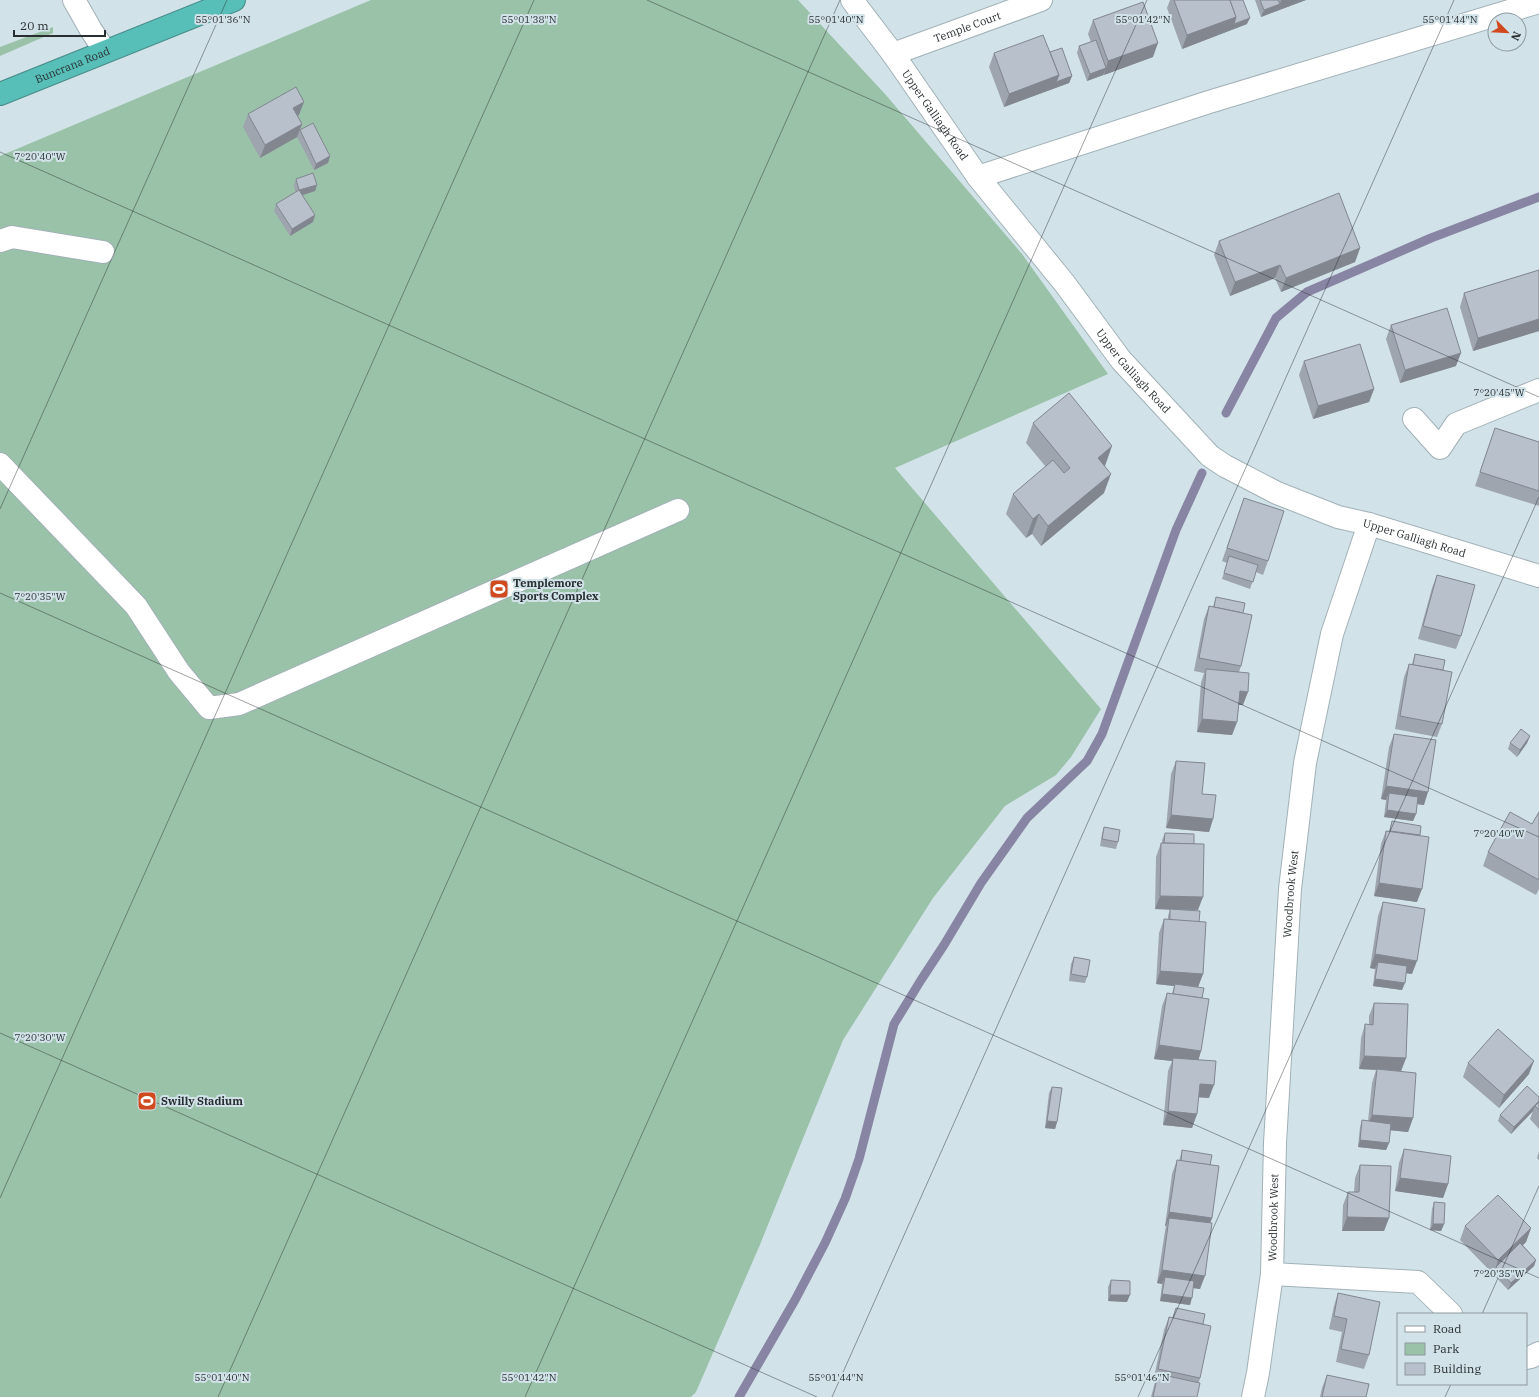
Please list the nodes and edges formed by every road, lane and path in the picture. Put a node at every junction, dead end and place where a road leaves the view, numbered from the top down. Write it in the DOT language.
graph roads {
  1 [pos="74,0"];
  2 [pos="234,0"];
  3 [pos="852,0"];
  4 [pos="1041,0"];
  5 [pos="1539,2"];
  6 [pos="105,51"];
  7 [pos="893,54"];
  8 [pos="0,94"];
  9 [pos="978,177"];
  10 [pos="0,241"];
  11 [pos="103,252"];
  12 [pos="1539,390"];
  13 [pos="1414,419"];
  14 [pos="0,464"];
  15 [pos="678,510"];
  16 [pos="1369,524"];
  17 [pos="1539,576"];
  18 [pos="1272,1274"];
  19 [pos="1450,1313"];
  20 [pos="1539,1353"];
  21 [pos="1527,1358"];
  22 [pos="1252,1397"];
  1 -- 6 [label="street"];
  2 -- 6 [label="highway, Buncrana Road"];
  3 -- 7 [label="street, Upper Galliagh Road"];
  4 -- 7 [label="street, Temple Court"];
  5 -- 9 [label="street"];
  6 -- 8 [label="highway, Buncrana Road"];
  7 -- 9 [label="street, Upper Galliagh Road"];
  9 -- 16 [label="street, Upper Galliagh Road"];
  10 -- 11 [label="street"];
  12 -- 13 [label="street"];
  14 -- 15 [label="street"];
  16 -- 17 [label="street, Upper Galliagh Road"];
  16 -- 18 [label="street, Woodbrook West"];
  18 -- 19 [label="street, Woodbrook West"];
  18 -- 22 [label="street, Woodbrook West"];
  20 -- 21 [label="street"];
}
